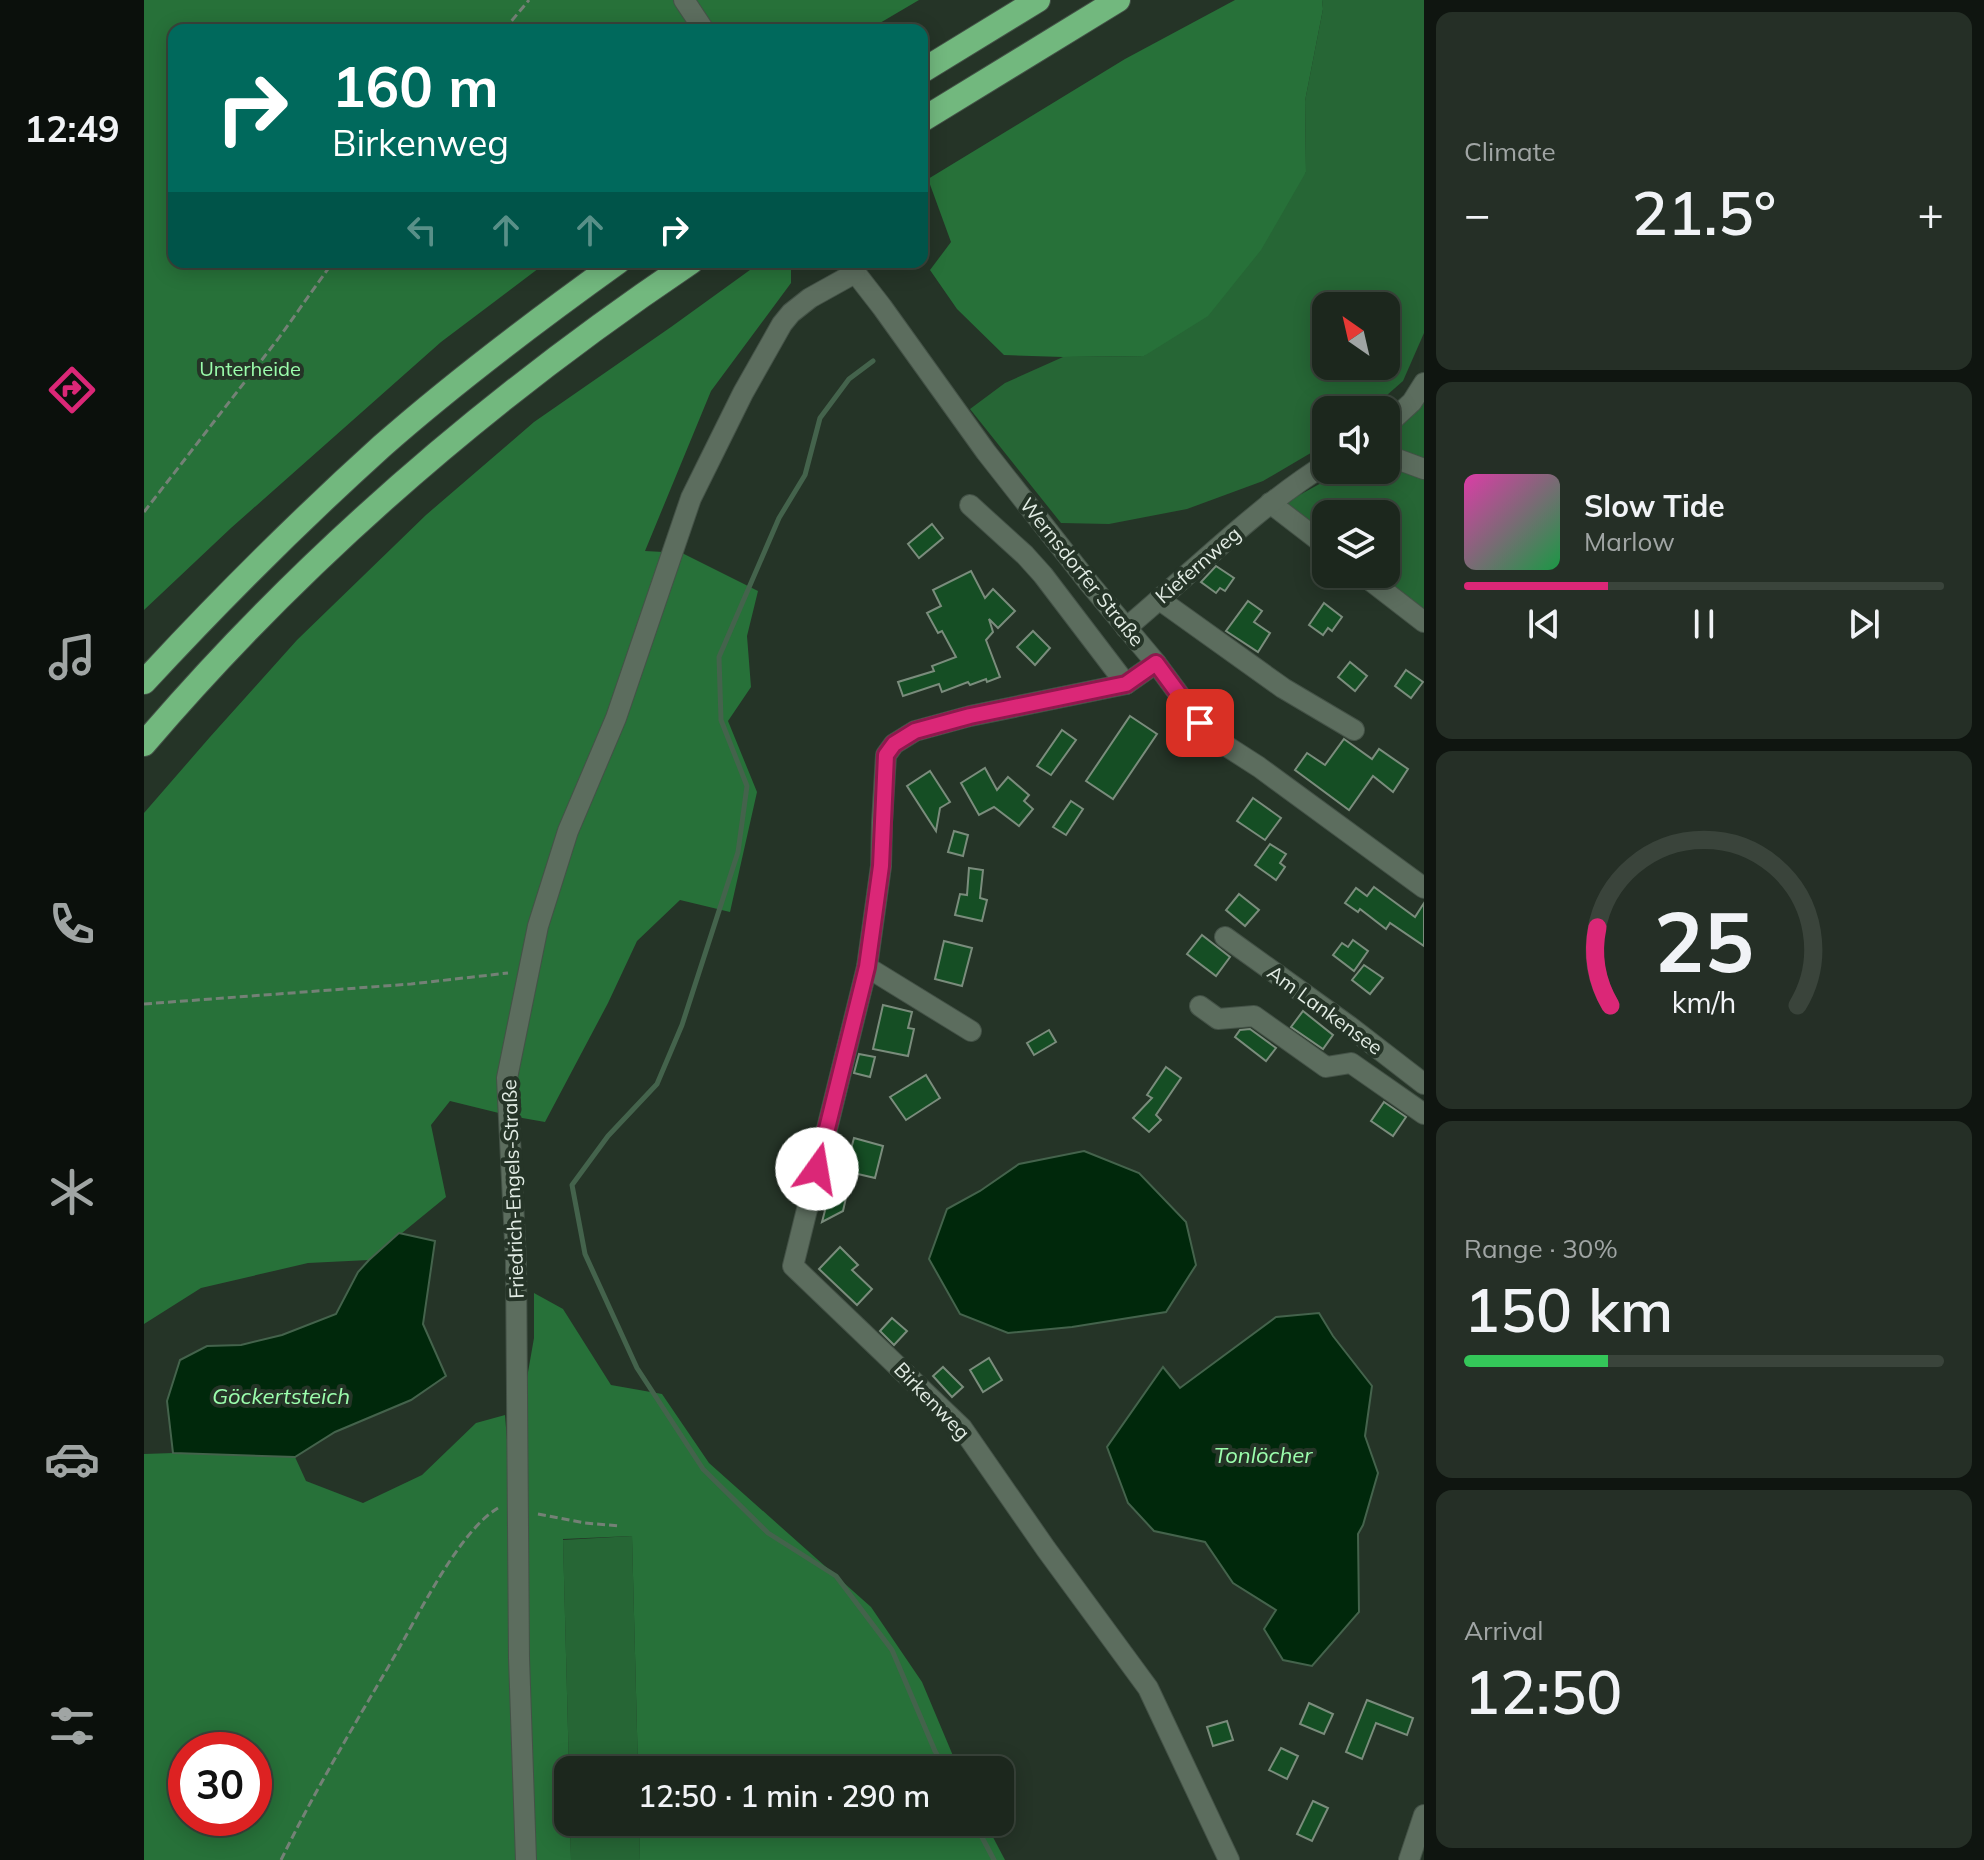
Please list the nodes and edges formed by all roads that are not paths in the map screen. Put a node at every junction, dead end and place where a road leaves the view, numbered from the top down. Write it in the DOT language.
graph roads {
  1 [pos="684,0"];
  2 [pos="1038,0"];
  3 [pos="1118,0"];
  4 [pos="700,24"];
  5 [pos="928,67"];
  6 [pos="928,116"];
  7 [pos="610,268"];
  8 [pos="682,268"];
  9 [pos="851,268"];
  10 [pos="1424,383"];
  11 [pos="1400,413"];
  12 [pos="1400,460"];
  13 [pos="1424,469"];
  14 [pos="1312,473"];
  15 [pos="1270,503"];
  16 [pos="970,505"];
  17 [pos="1312,535"];
  18 [pos="1380,588"];
  19 [pos="1160,600"];
  20 [pos="1424,622"];
  21 [pos="1126,628"];
  22 [pos="1156,663"];
  23 [pos="144,682"];
  24 [pos="1126,684"];
  25 [pos="1354,730"];
  26 [pos="144,744"];
  27 [pos="1424,888"];
  28 [pos="1225,937"];
  29 [pos="867,967"];
  30 [pos="1200,1006"];
  31 [pos="971,1031"];
  32 [pos="1424,1084"];
  33 [pos="1424,1114"];
  34 [pos="1424,1815"];
  35 [pos="526,1860"];
  36 [pos="1229,1860"];
  37 [pos="1409,1860"];
  1 -- 4 [label="street"];
  2 -- 5 [label="highway"];
  3 -- 6 [label="highway"];
  7 -- 23 [label="highway"];
  8 -- 26 [label="highway"];
  9 -- 21 [label="street, Wernsdorfer Straße"];
  9 -- 35 [label="street, Friedrich-Engels-Straße"];
  10 -- 11 [label="street"];
  12 -- 13 [label="street"];
  14 -- 15 [label="street, Kiefernweg"];
  15 -- 17 [label="street"];
  15 -- 19 [label="street, Kiefernweg"];
  16 -- 24 [label="street"];
  18 -- 20 [label="street"];
  19 -- 21 [label="street, Kiefernweg"];
  19 -- 25 [label="street"];
  21 -- 22 [label="street, Wernsdorfer Straße"];
  22 -- 24 [label="street, Birkenweg"];
  22 -- 27 [label="street, Wernsdorfer Straße"];
  24 -- 29 [label="street, Birkenweg"];
  28 -- 32 [label="street, Am Lankensee"];
  29 -- 31 [label="street"];
  29 -- 36 [label="street, Birkenweg"];
  30 -- 33 [label="street, Am Lankensee"];
  34 -- 37 [label="street"];
}
